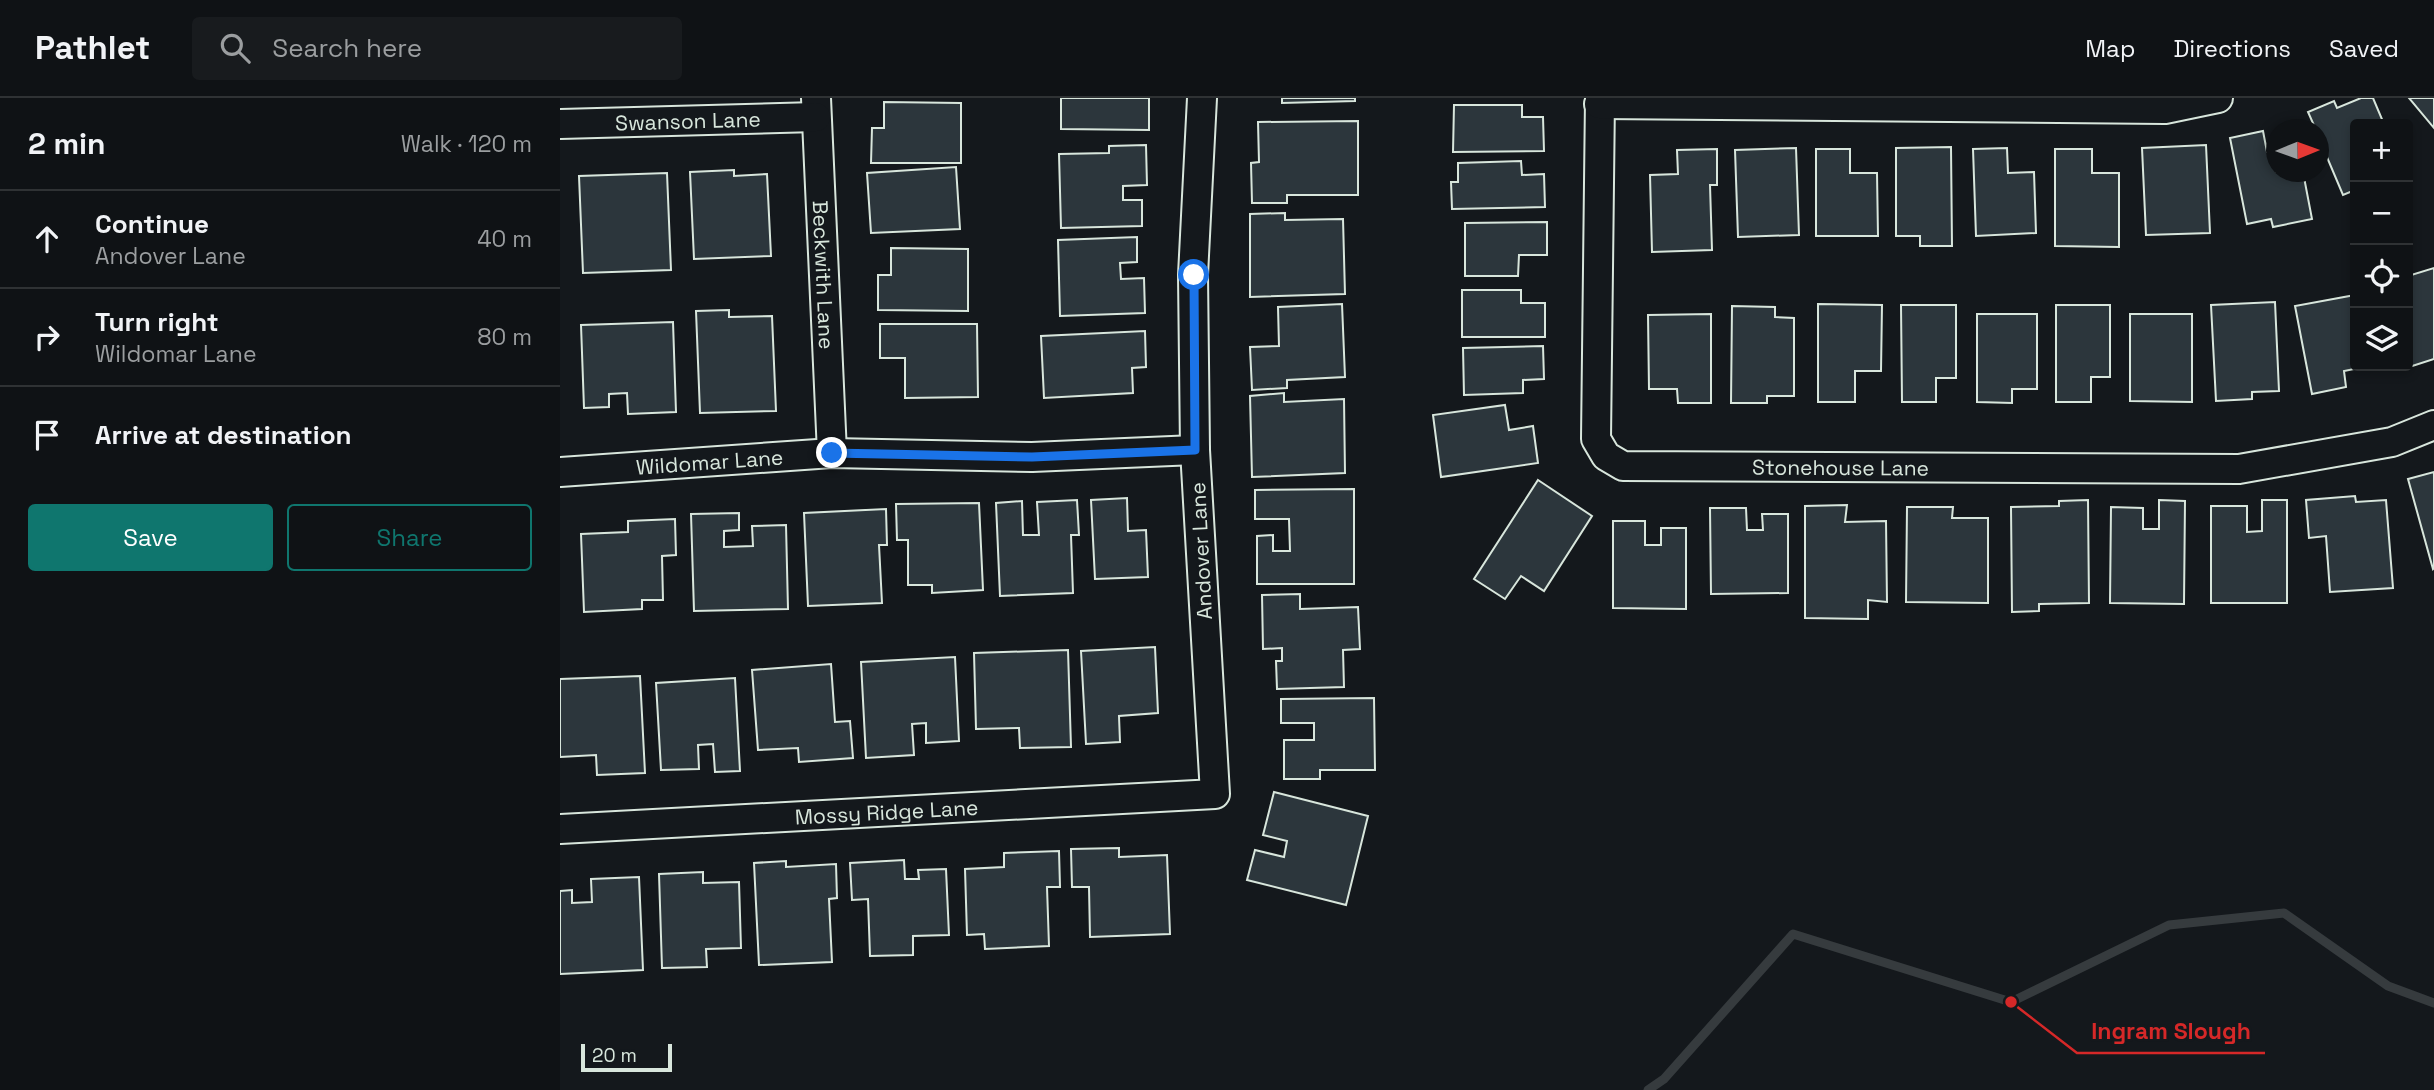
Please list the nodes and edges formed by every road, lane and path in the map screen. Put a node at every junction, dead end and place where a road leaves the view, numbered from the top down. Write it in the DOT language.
graph roads {
  1 [pos="1202,98"];
  2 [pos="2218,98"];
  3 [pos="1600,101"];
  4 [pos="816,107"];
  5 [pos="560,124"];
  6 [pos="2434,425"];
  7 [pos="1195,450"];
  8 [pos="832,453"];
  9 [pos="560,472"];
  10 [pos="1215,794"];
  11 [pos="560,829"];
  1 -- 7 [label="street, Andover Lane"];
  2 -- 3 [label="street"];
  3 -- 6 [label="street, Stonehouse Lane"];
  4 -- 5 [label="street, Swanson Lane"];
  4 -- 8 [label="street, Beckwith Lane"];
  7 -- 8 [label="street, Wildomar Lane"];
  7 -- 10 [label="street, Andover Lane"];
  8 -- 9 [label="street, Wildomar Lane"];
  10 -- 11 [label="street, Mossy Ridge Lane"];
}
